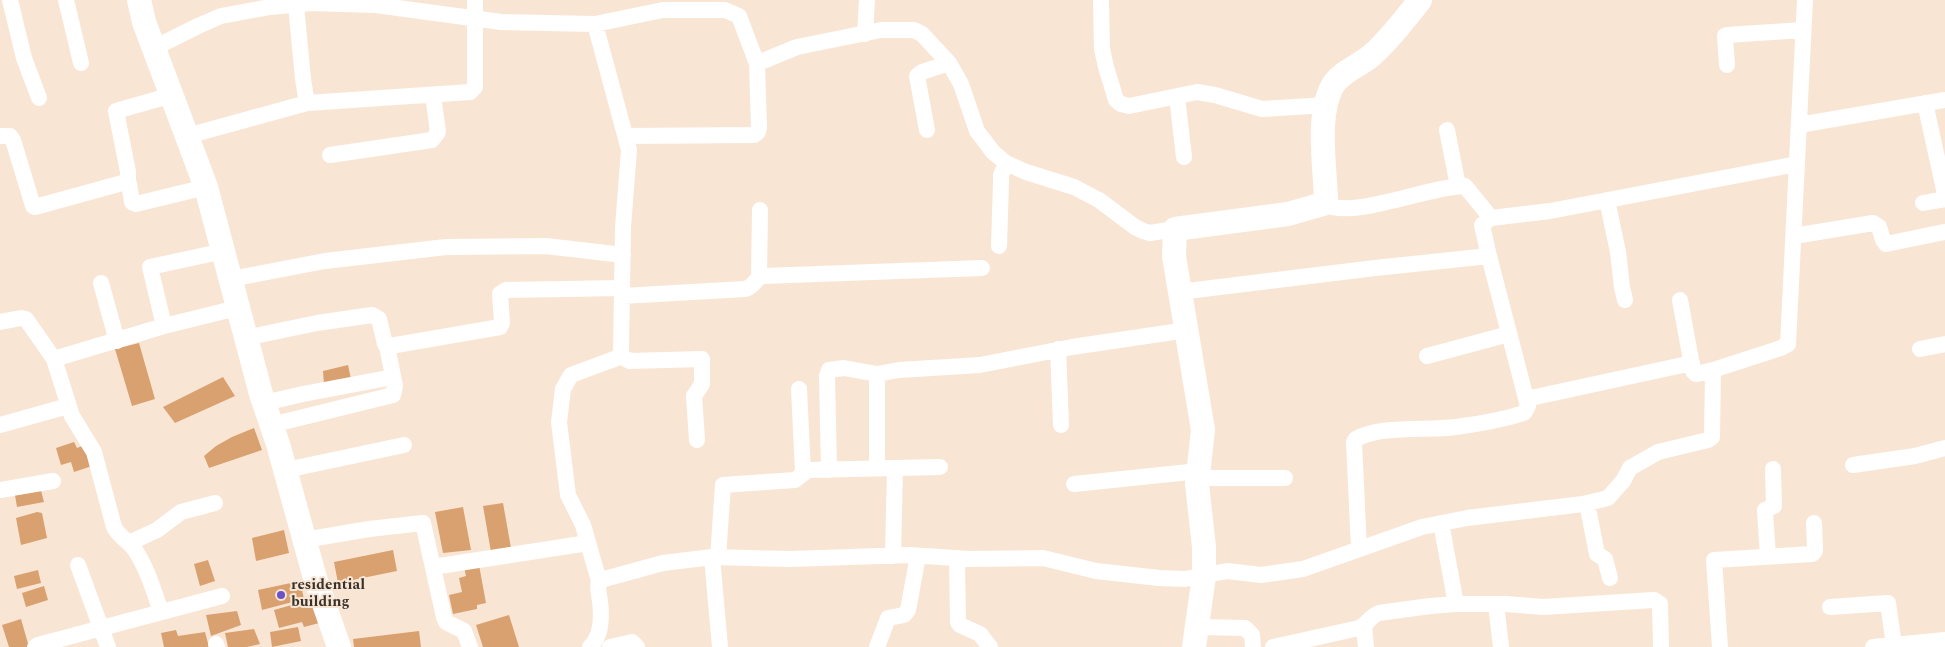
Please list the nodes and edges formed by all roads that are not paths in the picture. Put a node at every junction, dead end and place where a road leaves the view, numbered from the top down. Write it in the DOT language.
graph roads {
  1 [pos="10,0"];
  2 [pos="66,0"];
  3 [pos="139,0"];
  4 [pos="475,0"];
  5 [pos="867,0"];
  6 [pos="1101,0"];
  7 [pos="1420,0"];
  8 [pos="1805,0"];
  9 [pos="326,2"];
  10 [pos="270,3"];
  11 [pos="296,5"];
  12 [pos="735,6"];
  13 [pos="476,19"];
  14 [pos="595,24"];
  15 [pos="1803,30"];
  16 [pos="865,34"];
  17 [pos="154,48"];
  18 [pos="756,62"];
  19 [pos="81,63"];
  20 [pos="949,63"];
  21 [pos="1727,65"];
  22 [pos="172,95"];
  23 [pos="433,95"];
  24 [pos="1177,97"];
  25 [pos="39,98"];
  26 [pos="1945,100"];
  27 [pos="307,103"];
  28 [pos="1925,103"];
  29 [pos="1327,105"];
  30 [pos="1799,125"];
  31 [pos="927,130"];
  32 [pos="1447,130"];
  33 [pos="0,136"];
  34 [pos="187,136"];
  35 [pos="625,136"];
  36 [pos="330,155"];
  37 [pos="1184,158"];
  38 [pos="1006,163"];
  39 [pos="1797,164"];
  40 [pos="128,182"];
  41 [pos="1458,186"];
  42 [pos="206,187"];
  43 [pos="1945,194"];
  44 [pos="1945,199"];
  45 [pos="1607,200"];
  46 [pos="1923,203"];
  47 [pos="1323,204"];
  48 [pos="760,210"];
  49 [pos="1492,218"];
  50 [pos="1175,230"];
  51 [pos="1944,232"];
  52 [pos="1794,236"];
  53 [pos="999,246"];
  54 [pos="224,251"];
  55 [pos="623,255"];
  56 [pos="1489,256"];
  57 [pos="982,268"];
  58 [pos="759,277"];
  59 [pos="231,279"];
  60 [pos="101,283"];
  61 [pos="622,292"];
  62 [pos="1179,292"];
  63 [pos="1625,300"];
  64 [pos="1680,300"];
  65 [pos="237,308"];
  66 [pos="0,322"];
  67 [pos="164,326"];
  68 [pos="1187,330"];
  69 [pos="1509,334"];
  70 [pos="246,338"];
  71 [pos="117,341"];
  72 [pos="1945,344"];
  73 [pos="387,346"];
  74 [pos="1058,349"];
  75 [pos="1920,349"];
  76 [pos="620,356"];
  77 [pos="1427,356"];
  78 [pos="54,359"];
  79 [pos="1692,363"];
  80 [pos="1713,370"];
  81 [pos="877,374"];
  82 [pos="393,377"];
  83 [pos="799,389"];
  84 [pos="1526,399"];
  85 [pos="68,406"];
  86 [pos="268,414"];
  87 [pos="0,424"];
  88 [pos="1061,425"];
  89 [pos="696,440"];
  90 [pos="404,445"];
  91 [pos="1945,448"];
  92 [pos="1852,465"];
  93 [pos="940,467"];
  94 [pos="877,468"];
  95 [pos="895,468"];
  96 [pos="1773,469"];
  97 [pos="286,470"];
  98 [pos="829,470"];
  99 [pos="803,472"];
  100 [pos="1198,475"];
  101 [pos="1285,478"];
  102 [pos="53,481"];
  103 [pos="1074,484"];
  104 [pos="0,490"];
  105 [pos="215,503"];
  106 [pos="1587,503"];
  107 [pos="1441,523"];
  108 [pos="1814,523"];
  109 [pos="304,540"];
  110 [pos="130,543"];
  111 [pos="588,543"];
  112 [pos="1359,549"];
  113 [pos="893,556"];
  114 [pos="918,556"];
  115 [pos="715,557"];
  116 [pos="957,558"];
  117 [pos="1768,558"];
  118 [pos="78,565"];
  119 [pos="433,567"];
  120 [pos="1204,576"];
  121 [pos="1610,578"];
  122 [pos="599,581"];
  123 [pos="222,596"];
  124 [pos="1456,604"];
  125 [pos="1496,604"];
  126 [pos="1830,608"];
  127 [pos="161,612"];
  128 [pos="1364,626"];
  129 [pos="101,629"];
  130 [pos="1195,637"];
  131 [pos="1945,640"];
  132 [pos="1894,645"];
  133 [pos="593,646"];
  134 [pos="35,647"];
  135 [pos="108,647"];
  136 [pos="339,647"];
  137 [pos="470,647"];
  138 [pos="610,647"];
  139 [pos="637,647"];
  140 [pos="720,647"];
  141 [pos="877,647"];
  142 [pos="990,647"];
  143 [pos="1253,647"];
  144 [pos="1273,647"];
  145 [pos="1366,647"];
  146 [pos="1501,647"];
  147 [pos="1661,647"];
  148 [pos="1720,647"];
  149 [pos="1874,647"];
  1 -- 25 [label="street"];
  2 -- 19 [label="street"];
  3 -- 17 [label="street"];
  4 -- 13 [label="street"];
  5 -- 16 [label="street"];
  6 -- 24 [label="street"];
  7 -- 29 [label="street"];
  8 -- 15 [label="street"];
  9 -- 11 [label="street"];
  9 -- 13 [label="street"];
  10 -- 11 [label="street"];
  10 -- 17 [label="street"];
  11 -- 27 [label="street"];
  12 -- 14 [label="street"];
  12 -- 18 [label="street"];
  13 -- 14 [label="street"];
  13 -- 23 [label="street"];
  14 -- 35 [label="street"];
  15 -- 21 [label="street"];
  15 -- 30 [label="street"];
  16 -- 18 [label="street"];
  16 -- 20 [label="street"];
  17 -- 22 [label="street"];
  18 -- 35 [label="street"];
  20 -- 31 [label="street"];
  20 -- 38 [label="street"];
  22 -- 34 [label="street"];
  22 -- 40 [label="street"];
  23 -- 27 [label="street"];
  23 -- 36 [label="street"];
  24 -- 29 [label="street"];
  24 -- 37 [label="street"];
  26 -- 28 [label="street"];
  27 -- 34 [label="street"];
  28 -- 30 [label="street"];
  28 -- 43 [label="street"];
  29 -- 47 [label="street"];
  30 -- 39 [label="street"];
  32 -- 41 [label="street"];
  33 -- 40 [label="street"];
  34 -- 42 [label="street"];
  35 -- 55 [label="street"];
  38 -- 50 [label="street"];
  38 -- 53 [label="street"];
  39 -- 45 [label="street"];
  39 -- 52 [label="street"];
  40 -- 42 [label="street"];
  41 -- 47 [label="street"];
  41 -- 49 [label="street"];
  42 -- 54 [label="street"];
  44 -- 46 [label="street"];
  45 -- 49 [label="street"];
  45 -- 63 [label="street"];
  47 -- 50 [label="street"];
  48 -- 58 [label="street"];
  49 -- 56 [label="street"];
  50 -- 62 [label="street"];
  51 -- 52 [label="street"];
  52 -- 80 [label="street"];
  54 -- 59 [label="street"];
  54 -- 67 [label="street"];
  55 -- 59 [label="street"];
  55 -- 61 [label="street"];
  56 -- 62 [label="street"];
  56 -- 69 [label="street"];
  57 -- 58 [label="street"];
  58 -- 61 [label="street"];
  59 -- 65 [label="street"];
  60 -- 71 [label="street"];
  61 -- 73 [label="street"];
  61 -- 76 [label="street"];
  62 -- 68 [label="street"];
  64 -- 79 [label="street"];
  65 -- 67 [label="street"];
  65 -- 70 [label="street"];
  66 -- 78 [label="street"];
  67 -- 71 [label="street"];
  68 -- 74 [label="street"];
  68 -- 100 [label="street"];
  69 -- 77 [label="street"];
  69 -- 84 [label="street"];
  70 -- 73 [label="street"];
  70 -- 86 [label="street"];
  71 -- 78 [label="street"];
  72 -- 75 [label="street"];
  73 -- 82 [label="street"];
  74 -- 81 [label="street"];
  74 -- 88 [label="street"];
  76 -- 89 [label="street"];
  76 -- 111 [label="street"];
  78 -- 85 [label="street"];
  79 -- 80 [label="street"];
  79 -- 84 [label="street"];
  80 -- 106 [label="street"];
  81 -- 94 [label="street"];
  81 -- 98 [label="street"];
  82 -- 86 [label="street"];
  82 -- 86 [label="street"];
  83 -- 99 [label="street"];
  84 -- 112 [label="street"];
  85 -- 87 [label="street"];
  85 -- 110 [label="street"];
  86 -- 97 [label="street"];
  90 -- 97 [label="street"];
  91 -- 92 [label="street"];
  93 -- 95 [label="street"];
  94 -- 95 [label="street"];
  94 -- 98 [label="street"];
  95 -- 113 [label="street"];
  96 -- 117 [label="street"];
  97 -- 109 [label="street"];
  98 -- 99 [label="street"];
  99 -- 115 [label="street"];
  100 -- 101 [label="street"];
  100 -- 103 [label="street"];
  100 -- 120 [label="street"];
  102 -- 104 [label="street"];
  105 -- 110 [label="street"];
  106 -- 107 [label="street"];
  106 -- 121 [label="street"];
  107 -- 112 [label="street"];
  107 -- 124 [label="street"];
  108 -- 117 [label="street"];
  109 -- 119 [label="street"];
  109 -- 136 [label="street"];
  110 -- 127 [label="street"];
  111 -- 119 [label="street"];
  111 -- 122 [label="street"];
  112 -- 120 [label="street"];
  113 -- 114 [label="street"];
  113 -- 115 [label="street"];
  114 -- 116 [label="street"];
  114 -- 141 [label="street"];
  115 -- 122 [label="street"];
  115 -- 140 [label="street"];
  116 -- 120 [label="street"];
  116 -- 142 [label="street"];
  117 -- 148 [label="street"];
  118 -- 129 [label="street"];
  119 -- 137 [label="street"];
  120 -- 130 [label="street"];
  122 -- 133 [label="street"];
  123 -- 127 [label="street"];
  124 -- 125 [label="street"];
  124 -- 128 [label="street"];
  125 -- 146 [label="street"];
  125 -- 147 [label="street"];
  126 -- 132 [label="street"];
  127 -- 129 [label="street"];
  128 -- 144 [label="street"];
  128 -- 145 [label="street"];
  129 -- 134 [label="street"];
  129 -- 135 [label="street"];
  130 -- 143 [label="street"];
  131 -- 132 [label="street"];
  132 -- 149 [label="street"];
  138 -- 139 [label="street"];
}
